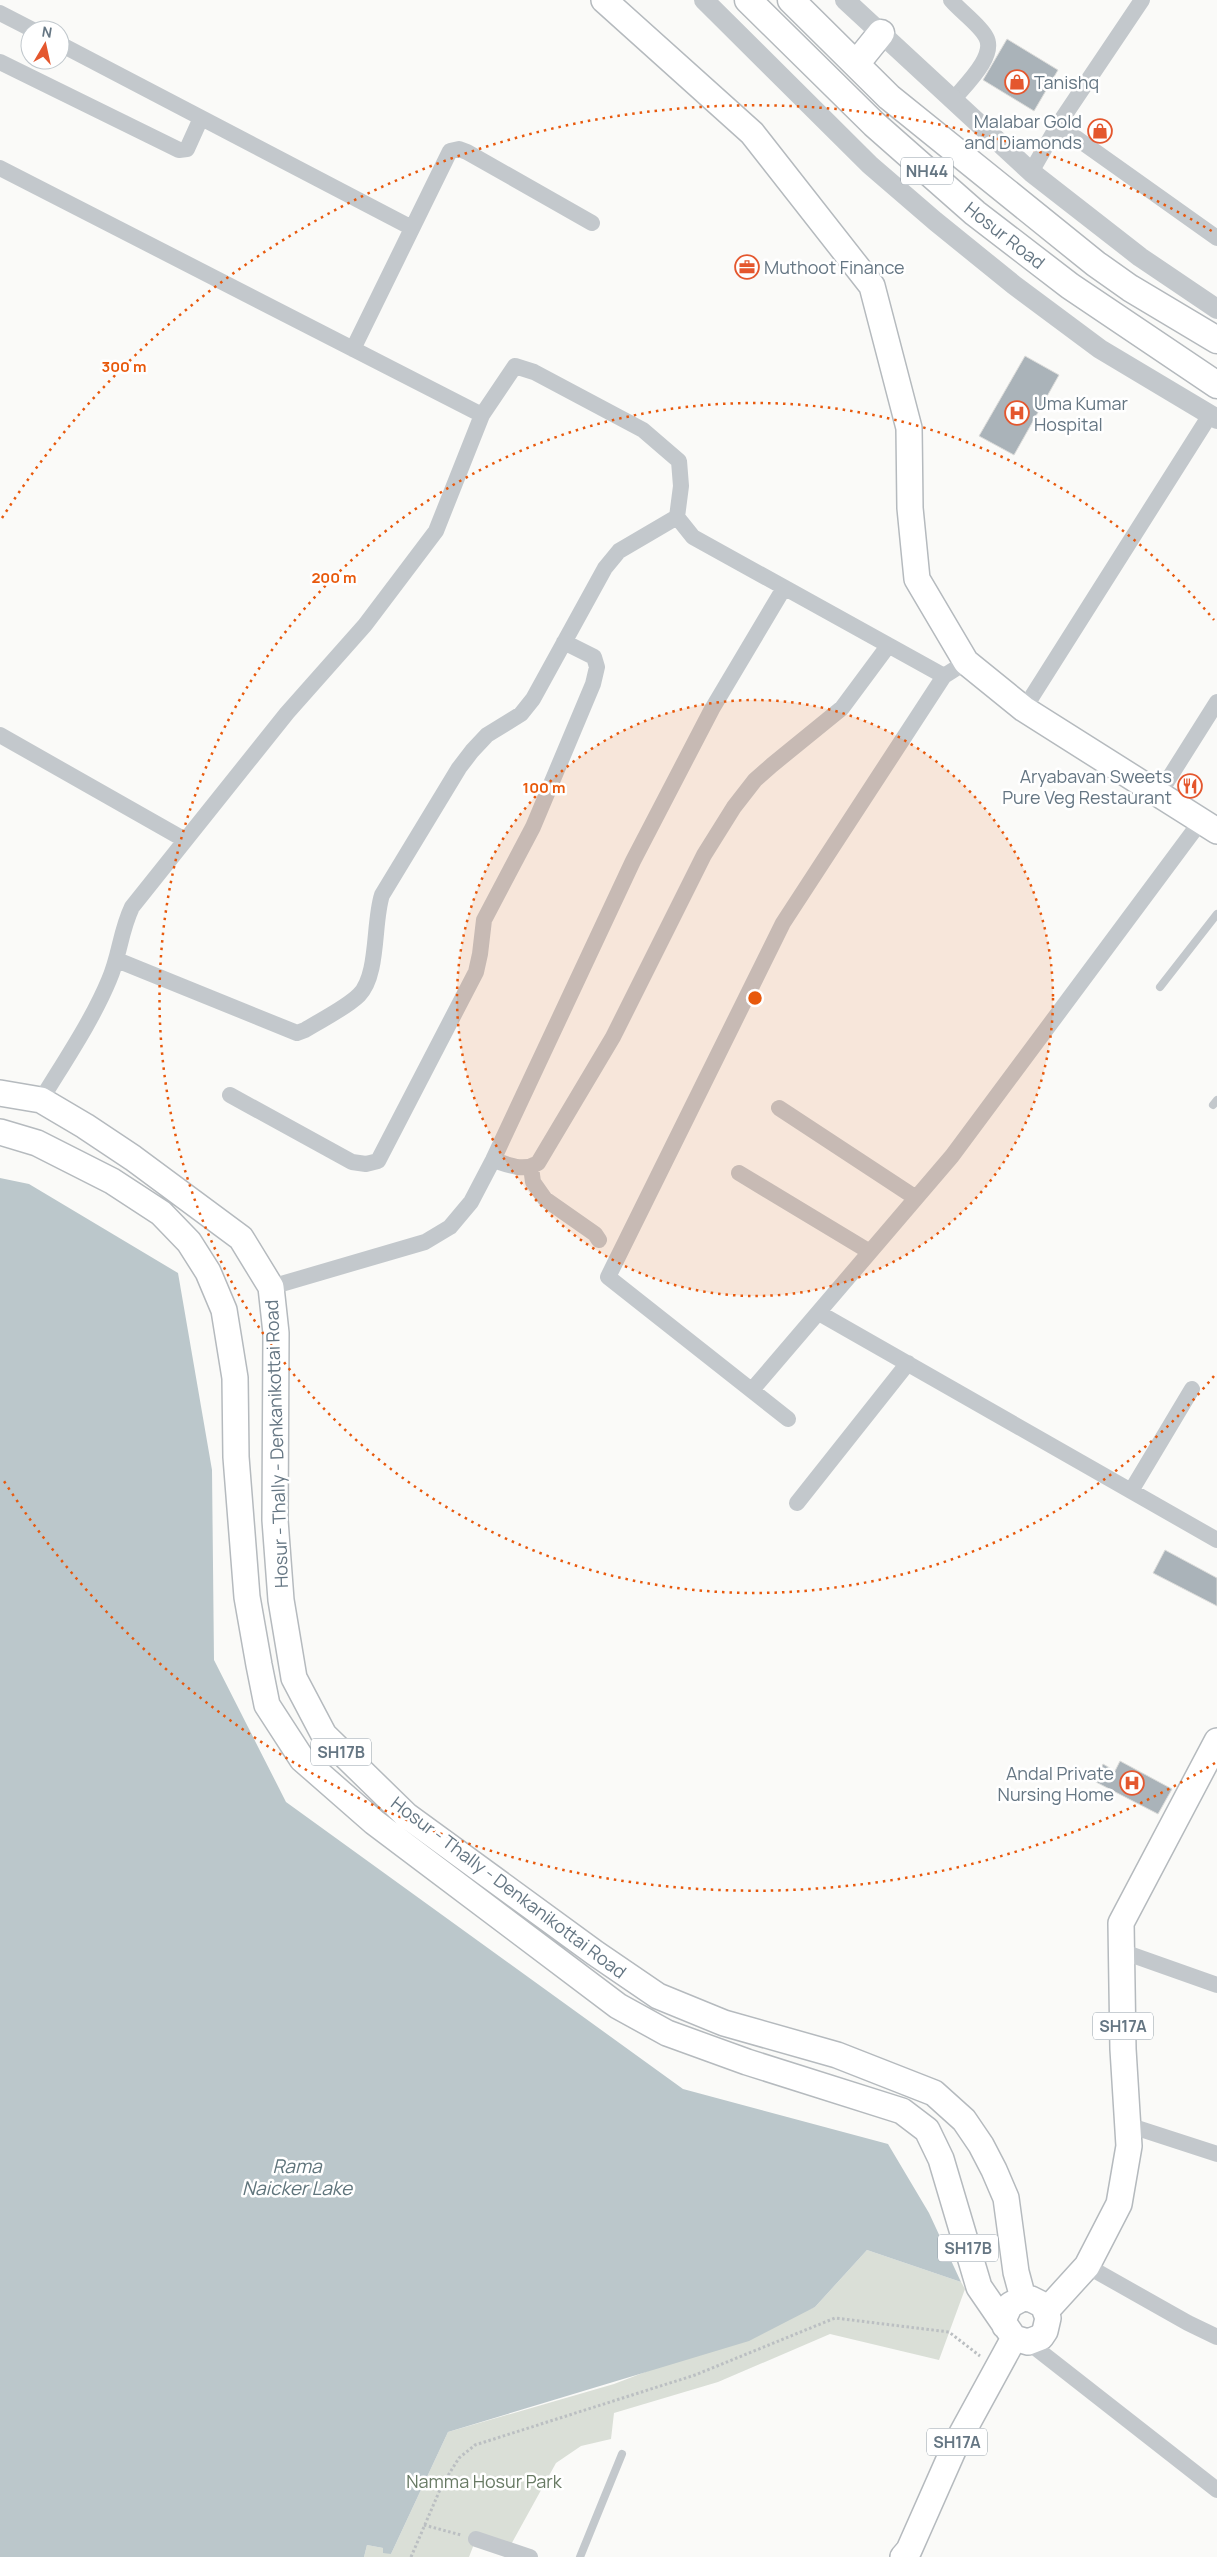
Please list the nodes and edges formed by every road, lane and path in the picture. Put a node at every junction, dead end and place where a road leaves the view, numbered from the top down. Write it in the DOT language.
graph roads {
  1 [pos="604,0"];
  2 [pos="704,0"];
  3 [pos="748,0"];
  4 [pos="791,0"];
  5 [pos="845,0"];
  6 [pos="1142,0"];
  7 [pos="958,3"];
  8 [pos="0,13"];
  9 [pos="20,23"];
  10 [pos="881,33"];
  11 [pos="70,49"];
  12 [pos="0,62"];
  13 [pos="856,64"];
  14 [pos="953,100"];
  15 [pos="201,118"];
  16 [pos="1058,125"];
  17 [pos="0,168"];
  18 [pos="1031,172"];
  19 [pos="592,223"];
  20 [pos="412,228"];
  21 [pos="1217,238"];
  22 [pos="1217,309"];
  23 [pos="1217,340"];
  24 [pos="353,349"];
  25 [pos="1217,385"];
  26 [pos="482,415"];
  27 [pos="1213,417"];
  28 [pos="677,517"];
  29 [pos="784,588"];
  30 [pos="564,642"];
  31 [pos="888,646"];
  32 [pos="966,662"];
  33 [pos="944,676"];
  34 [pos="1217,702"];
  35 [pos="1024,709"];
  36 [pos="0,735"];
  37 [pos="1159,794"];
  38 [pos="1210,825"];
  39 [pos="185,840"];
  40 [pos="1217,914"];
  41 [pos="117,960"];
  42 [pos="1160,987"];
  43 [pos="0,1093"];
  44 [pos="230,1095"];
  45 [pos="42,1100"];
  46 [pos="779,1108"];
  47 [pos="0,1132"];
  48 [pos="493,1160"];
  49 [pos="531,1167"];
  50 [pos="739,1173"];
  51 [pos="916,1198"];
  52 [pos="599,1240"];
  53 [pos="870,1252"];
  54 [pos="271,1287"];
  55 [pos="819,1313"];
  56 [pos="908,1363"];
  57 [pos="1192,1389"];
  58 [pos="752,1390"];
  59 [pos="788,1418"];
  60 [pos="1131,1492"];
  61 [pos="797,1503"];
  62 [pos="1217,1540"];
  63 [pos="1217,1741"];
  64 [pos="1121,1951"];
  65 [pos="1217,1985"];
  66 [pos="1128,2125"];
  67 [pos="1217,2154"];
  68 [pos="1087,2266"];
  69 [pos="1023,2298"];
  70 [pos="1046,2311"];
  71 [pos="1016,2335"];
  72 [pos="1217,2337"];
  73 [pos="997,2368"];
  74 [pos="622,2454"];
  75 [pos="1217,2490"];
  76 [pos="424,2525"];
  77 [pos="476,2539"];
  78 [pos="907,2555"];
  79 [pos="411,2557"];
  80 [pos="530,2557"];
  81 [pos="580,2557"];
  1 -- 32 [label="main road"];
  2 -- 27 [label="street"];
  3 -- 25 [label="highway, Hosur Road / NH44"];
  4 -- 13 [label="highway, Hosur Road / NH44"];
  5 -- 10 [label="street"];
  6 -- 16 [label="street"];
  7 -- 14 [label="street"];
  8 -- 9 [label="street"];
  10 -- 13 [label="highway"];
  10 -- 14 [label="street"];
  11 -- 15 [label="street"];
  12 -- 15 [label="street"];
  13 -- 23 [label="highway, Hosur Road / NH44"];
  14 -- 18 [label="street"];
  15 -- 20 [label="street"];
  16 -- 18 [label="street"];
  16 -- 21 [label="street"];
  17 -- 24 [label="street"];
  18 -- 22 [label="street"];
  19 -- 20 [label="street"];
  20 -- 24 [label="street"];
  24 -- 26 [label="street"];
  26 -- 28 [label="street"];
  26 -- 39 [label="street"];
  27 -- 35 [label="street"];
  28 -- 29 [label="street"];
  28 -- 30 [label="street"];
  29 -- 31 [label="street"];
  29 -- 48 [label="street"];
  30 -- 41 [label="street"];
  30 -- 44 [label="street"];
  31 -- 33 [label="street"];
  31 -- 49 [label="street"];
  32 -- 33 [label="street"];
  32 -- 35 [label="main road"];
  33 -- 58 [label="street"];
  34 -- 37 [label="street"];
  35 -- 37 [label="main road"];
  36 -- 39 [label="street"];
  37 -- 38 [label="main road"];
  38 -- 51 [label="street"];
  39 -- 41 [label="street"];
  40 -- 42 [label="lane"];
  41 -- 45 [label="street"];
  43 -- 45 [label="main road, Hosur - Thally - Denkanikottai Road / SH17B"];
  45 -- 54 [label="main road, Hosur - Thally - Denkanikottai Road / SH17B"];
  46 -- 51 [label="street"];
  47 -- 71 [label="main road, Hosur - Thally - Denkanikottai Road / SH17B"];
  48 -- 49 [label="street"];
  48 -- 54 [label="street"];
  49 -- 52 [label="street"];
  50 -- 53 [label="street"];
  51 -- 53 [label="street"];
  53 -- 55 [label="street"];
  54 -- 69 [label="main road, Hosur - Thally - Denkanikottai Road / SH17B"];
  55 -- 56 [label="street"];
  55 -- 58 [label="street"];
  56 -- 60 [label="street"];
  56 -- 61 [label="street"];
  57 -- 60 [label="street"];
  58 -- 59 [label="street"];
  60 -- 62 [label="street"];
  63 -- 64 [label="main road, SH17A"];
  64 -- 65 [label="street"];
  64 -- 66 [label="main road, SH17A"];
  66 -- 67 [label="street"];
  66 -- 68 [label="main road, SH17A"];
  68 -- 70 [label="main road, SH17A"];
  68 -- 72 [label="street"];
  69 -- 70 [label="main road"];
  69 -- 71 [label="main road, SH17A"];
  70 -- 71 [label="main road, SH17A"];
  71 -- 73 [label="main road, SH17A"];
  71 -- 75 [label="street"];
  73 -- 76 [label="path"];
  73 -- 78 [label="main road, SH17A"];
  74 -- 81 [label="lane"];
  76 -- 77 [label="path"];
  76 -- 79 [label="path"];
  77 -- 80 [label="street"];
}
